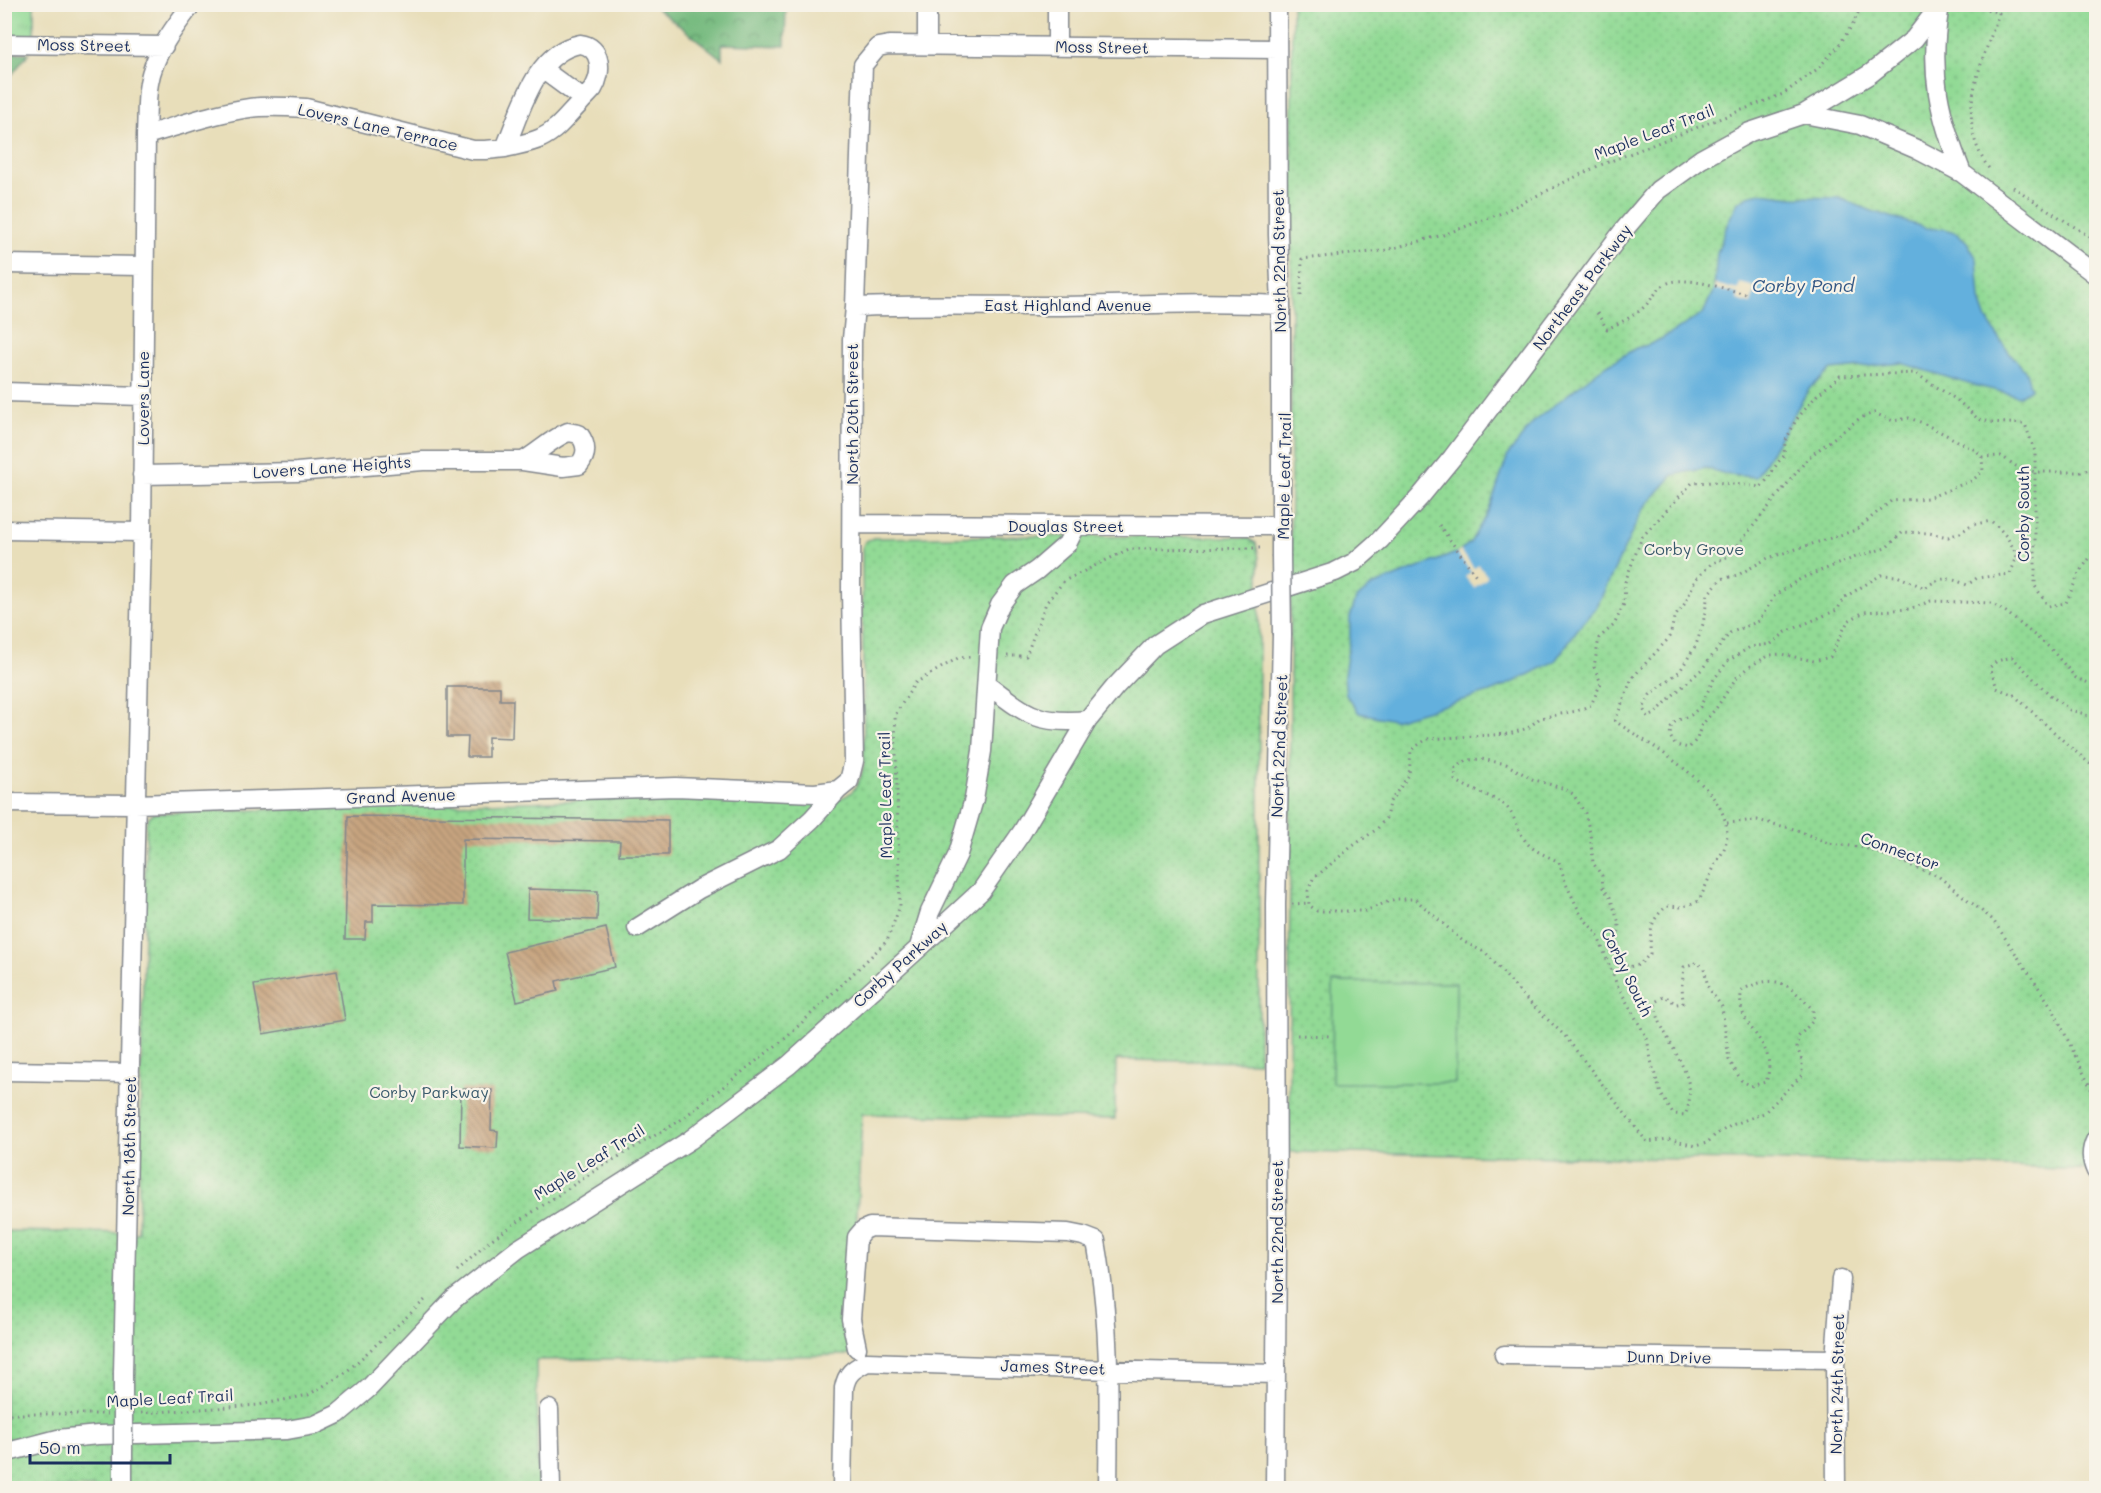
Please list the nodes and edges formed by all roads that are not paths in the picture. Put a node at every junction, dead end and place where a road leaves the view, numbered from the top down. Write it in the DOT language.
graph roads {
  1 [pos="192,4"];
  2 [pos="927,4"];
  3 [pos="1057,4"];
  4 [pos="1277,4"];
  5 [pos="1940,7"];
  6 [pos="4,44"];
  7 [pos="927,44"];
  8 [pos="164,46"];
  9 [pos="1058,46"];
  10 [pos="1277,49"];
  11 [pos="542,69"];
  12 [pos="583,99"];
  13 [pos="1804,114"];
  14 [pos="146,135"];
  15 [pos="505,148"];
  16 [pos="1962,173"];
  17 [pos="4,264"];
  18 [pos="143,266"];
  19 [pos="2097,275"];
  20 [pos="1281,305"];
  21 [pos="855,307"];
  22 [pos="4,393"];
  23 [pos="143,396"];
  24 [pos="523,461"];
  25 [pos="142,475"];
  26 [pos="852,524"];
  27 [pos="1076,526"];
  28 [pos="1280,526"];
  29 [pos="4,530"];
  30 [pos="142,532"];
  31 [pos="1252,597"];
  32 [pos="987,684"];
  33 [pos="1088,720"];
  34 [pos="838,790"];
  35 [pos="4,803"];
  36 [pos="135,804"];
  37 [pos="637,928"];
  38 [pos="919,948"];
  39 [pos="4,1071"];
  40 [pos="130,1072"];
  41 [pos="2097,1139"];
  42 [pos="2097,1171"];
  43 [pos="1841,1279"];
  44 [pos="857,1348"];
  45 [pos="1503,1355"];
  46 [pos="1835,1359"];
  47 [pos="1109,1369"];
  48 [pos="1276,1374"];
  49 [pos="549,1409"];
  50 [pos="4,1453"];
  51 [pos="123,1488"];
  52 [pos="551,1488"];
  53 [pos="842,1488"];
  54 [pos="1108,1488"];
  55 [pos="1275,1488"];
  56 [pos="1836,1488"];
  1 -- 8 [label="street, Lovers Lane"];
  2 -- 7 [label="street"];
  3 -- 9 [label="street"];
  4 -- 10 [label="street, North 22nd Street"];
  5 -- 13 [label="street, Northeast Parkway"];
  5 -- 16 [label="street"];
  6 -- 8 [label="street, Moss Street"];
  7 -- 9 [label="street, Moss Street"];
  7 -- 21 [label="street, North 20th Street"];
  8 -- 14 [label="street, Lovers Lane"];
  9 -- 10 [label="street, Moss Street"];
  10 -- 20 [label="street, North 22nd Street"];
  11 -- 12 [label="street"];
  11 -- 12 [label="street, Lovers Lane Terrace"];
  11 -- 15 [label="street, Lovers Lane Terrace"];
  12 -- 15 [label="street, Lovers Lane Terrace"];
  13 -- 16 [label="street"];
  13 -- 31 [label="street, Northeast Parkway"];
  14 -- 15 [label="street, Lovers Lane Terrace"];
  14 -- 18 [label="street, Lovers Lane"];
  16 -- 19 [label="street"];
  17 -- 18 [label="street"];
  18 -- 23 [label="street, Lovers Lane"];
  20 -- 21 [label="street, East Highland Avenue"];
  20 -- 28 [label="street, North 22nd Street"];
  21 -- 26 [label="street, North 20th Street"];
  22 -- 23 [label="street"];
  23 -- 25 [label="street, Lovers Lane"];
  24 -- 25 [label="street, Lovers Lane Heights"];
  25 -- 30 [label="street, Lovers Lane"];
  26 -- 27 [label="street, Douglas Street"];
  26 -- 34 [label="street, North 20th Street"];
  27 -- 28 [label="street, Douglas Street"];
  27 -- 32 [label="street"];
  28 -- 48 [label="street, North 22nd Street, bridge"];
  29 -- 30 [label="street"];
  30 -- 36 [label="street, Lovers Lane"];
  31 -- 33 [label="street, Corby Parkway"];
  32 -- 33 [label="street"];
  32 -- 38 [label="street"];
  33 -- 38 [label="street, Corby Parkway"];
  34 -- 36 [label="street, Grand Avenue"];
  34 -- 37 [label="street, North 20th Street"];
  35 -- 36 [label="street, Grand Avenue"];
  36 -- 40 [label="street, North 18th Street"];
  38 -- 50 [label="street, Corby Parkway"];
  39 -- 40 [label="street"];
  40 -- 51 [label="street, North 18th Street, bridge"];
  41 -- 42 [label="street"];
  43 -- 46 [label="street, North 24th Street"];
  44 -- 47 [label="street"];
  45 -- 46 [label="street, Dunn Drive"];
  46 -- 56 [label="street, North 24th Street"];
  47 -- 48 [label="street, James Street"];
  47 -- 53 [label="street, James Street"];
  47 -- 54 [label="street"];
  48 -- 55 [label="street, North 22nd Street"];
  49 -- 52 [label="street"];
}
